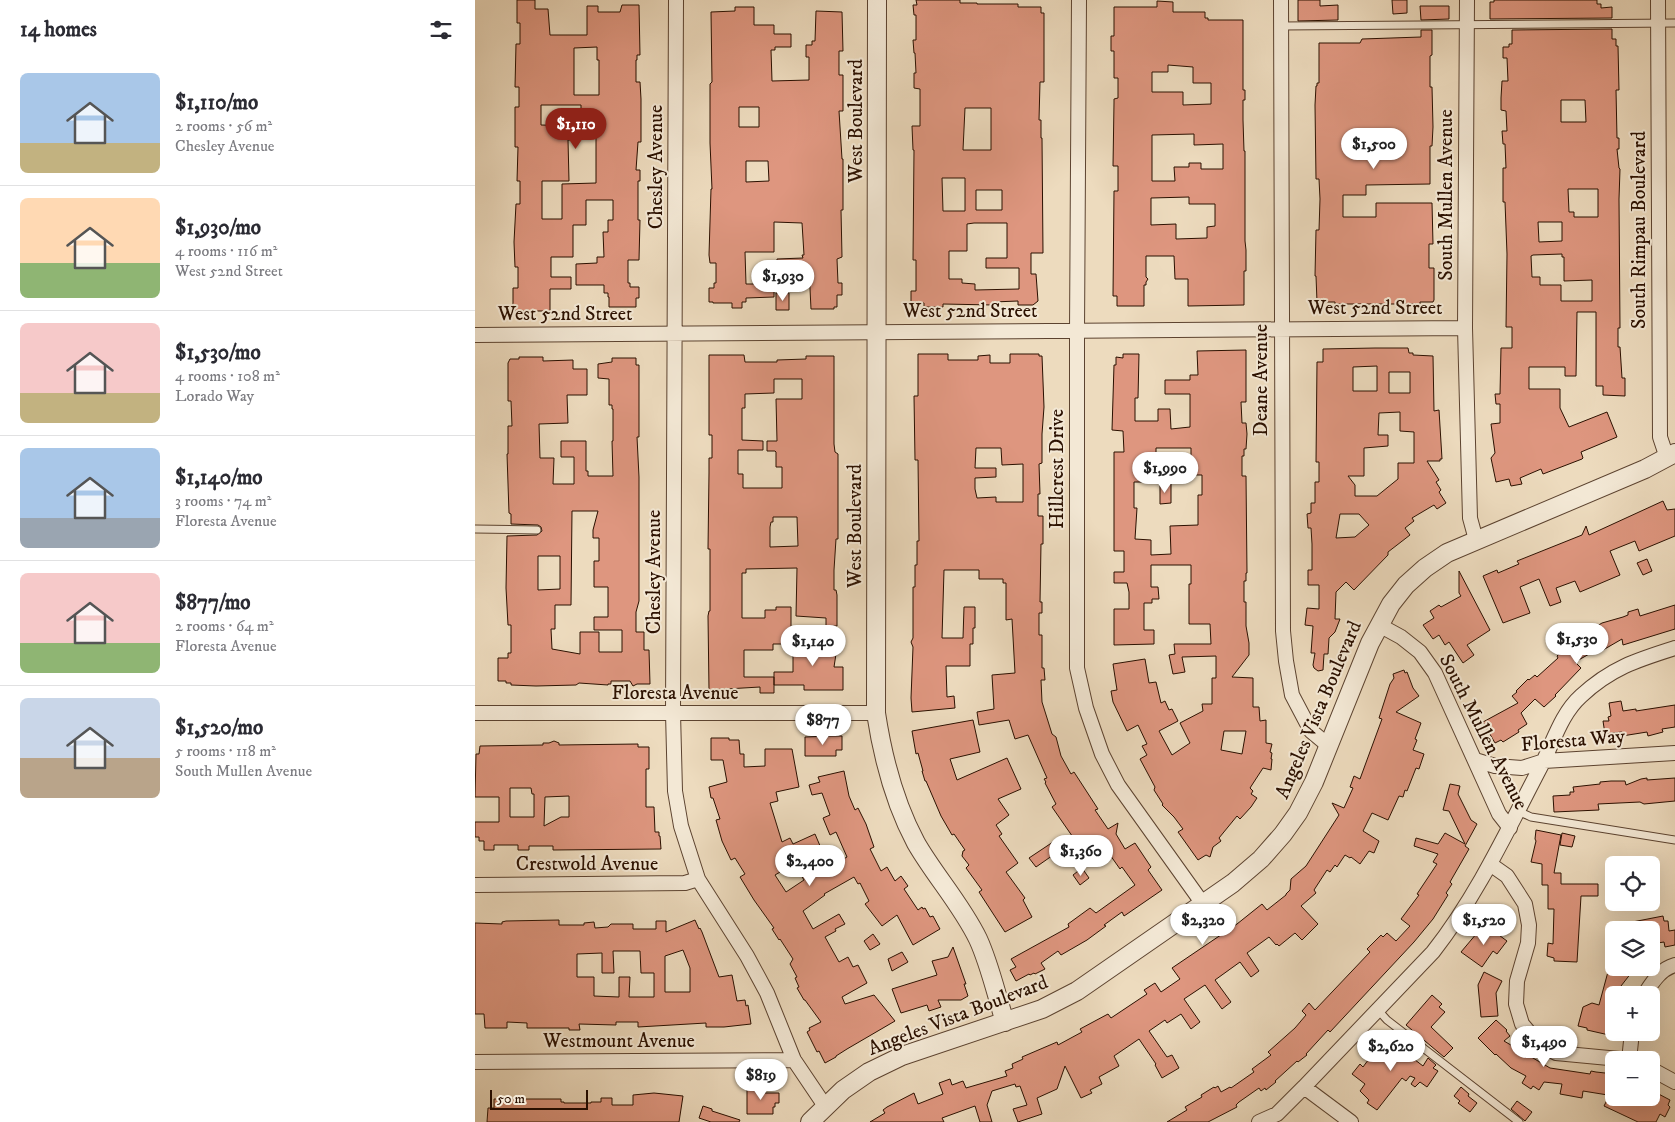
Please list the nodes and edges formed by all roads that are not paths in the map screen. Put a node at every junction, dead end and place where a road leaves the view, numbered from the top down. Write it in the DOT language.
graph roads {
  1 [pos="676,0"];
  2 [pos="877,0"];
  3 [pos="1079,0"];
  4 [pos="1281,0"];
  5 [pos="1467,0"];
  6 [pos="1658,0"];
  7 [pos="1658,24"];
  8 [pos="1675,24"];
  9 [pos="1467,25"];
  10 [pos="1281,26"];
  11 [pos="1465,328"];
  12 [pos="1281,329"];
  13 [pos="1077,331"];
  14 [pos="877,332"];
  15 [pos="675,333"];
  16 [pos="475,335"];
  17 [pos="1671,456"];
  18 [pos="475,529"];
  19 [pos="537,530"];
  20 [pos="1476,540"];
  21 [pos="1379,625"];
  22 [pos="1675,648"];
  23 [pos="475,713"];
  24 [pos="673,713"];
  25 [pos="875,713"];
  26 [pos="1329,746"];
  27 [pos="1675,753"];
  28 [pos="1475,760"];
  29 [pos="1544,761"];
  30 [pos="1518,811"];
  31 [pos="1510,828"];
  32 [pos="1675,840"];
  33 [pos="1490,864"];
  34 [pos="698,879"];
  35 [pos="475,884"];
  36 [pos="1203,904"];
  37 [pos="1675,965"];
  38 [pos="1650,986"];
  39 [pos="1378,1010"];
  40 [pos="1005,1022"];
  41 [pos="1605,1058"];
  42 [pos="794,1060"];
  43 [pos="475,1062"];
  44 [pos="1660,1074"];
  45 [pos="1675,1082"];
  46 [pos="1304,1087"];
  47 [pos="825,1106"];
  48 [pos="1277,1118"];
  49 [pos="810,1122"];
  50 [pos="1259,1122"];
  51 [pos="1351,1122"];
  52 [pos="1519,1122"];
  1 -- 15 [label="street, Chesley Avenue"];
  2 -- 14 [label="street, West Boulevard"];
  3 -- 13 [label="street, Hillcrest Drive"];
  4 -- 10 [label="street, Deane Avenue"];
  5 -- 9 [label="street, South Mullen Avenue"];
  6 -- 7 [label="street, South Rimpau Boulevard"];
  7 -- 8 [label="lane"];
  7 -- 9 [label="lane"];
  7 -- 17 [label="street, South Rimpau Boulevard"];
  9 -- 10 [label="lane"];
  9 -- 11 [label="street, South Mullen Avenue"];
  10 -- 12 [label="street, Deane Avenue"];
  11 -- 12 [label="street, West 52nd Street"];
  11 -- 20 [label="street, South Mullen Avenue"];
  12 -- 13 [label="street, West 52nd Street"];
  12 -- 26 [label="street, Deane Avenue"];
  13 -- 14 [label="street, West 52nd Street"];
  13 -- 36 [label="street, Hillcrest Drive"];
  14 -- 15 [label="street, West 52nd Street"];
  14 -- 25 [label="street, West Boulevard"];
  15 -- 16 [label="street, West 52nd Street"];
  15 -- 24 [label="street, Chesley Avenue"];
  17 -- 20 [label="street, Angeles Vista Boulevard"];
  18 -- 19 [label="lane"];
  20 -- 21 [label="street, Angeles Vista Boulevard"];
  21 -- 26 [label="street, Angeles Vista Boulevard"];
  21 -- 28 [label="street, South Mullen Avenue"];
  22 -- 29 [label="street"];
  23 -- 24 [label="street, Floresta Avenue"];
  24 -- 25 [label="street, Floresta Avenue"];
  24 -- 34 [label="street, Chesley Avenue"];
  25 -- 40 [label="street, West Boulevard"];
  26 -- 36 [label="street, Angeles Vista Boulevard"];
  27 -- 29 [label="street, Floresta Way"];
  28 -- 29 [label="street, Floresta Way"];
  28 -- 31 [label="street, South Mullen Avenue"];
  29 -- 30 [label="street"];
  30 -- 31 [label="street"];
  30 -- 32 [label="lane"];
  31 -- 33 [label="street, South Mullen Avenue"];
  33 -- 39 [label="street, South Mullen Avenue"];
  33 -- 41 [label="street"];
  34 -- 35 [label="street, Crestwold Avenue"];
  34 -- 42 [label="street, Chesley Avenue"];
  36 -- 40 [label="street, Angeles Vista Boulevard"];
  37 -- 38 [label="street"];
  39 -- 46 [label="street, South Mullen Avenue"];
  39 -- 52 [label="lane"];
  40 -- 47 [label="street, Angeles Vista Boulevard"];
  42 -- 43 [label="street, Westmount Avenue"];
  42 -- 47 [label="street, Chesley Avenue"];
  44 -- 45 [label="street"];
  46 -- 48 [label="street, South Mullen Avenue"];
  46 -- 51 [label="street"];
  47 -- 49 [label="street, Angeles Vista Boulevard"];
  48 -- 50 [label="street"];
}
